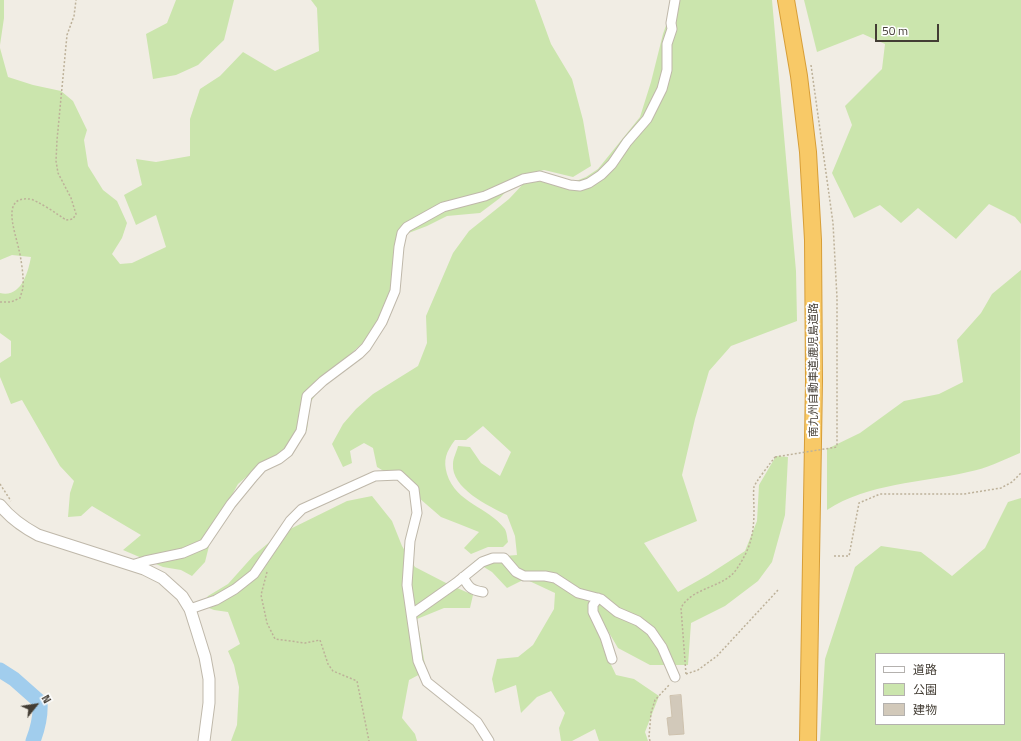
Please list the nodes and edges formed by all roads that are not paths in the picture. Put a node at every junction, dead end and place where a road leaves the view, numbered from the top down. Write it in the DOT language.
graph roads {
  1 [pos="675,0"];
  2 [pos="786,0"];
  3 [pos="0,505"];
  4 [pos="132,565"];
  5 [pos="463,577"];
  6 [pos="483,592"];
  7 [pos="598,598"];
  8 [pos="190,609"];
  9 [pos="412,614"];
  10 [pos="612,659"];
  11 [pos="676,677"];
  12 [pos="204,741"];
  13 [pos="489,741"];
  14 [pos="808,741"];
  1 -- 4 [label="street"];
  2 -- 14 [label="highway, 南九州自動車道;鹿児島道路"];
  3 -- 4 [label="street"];
  4 -- 8 [label="street"];
  5 -- 6 [label="street"];
  5 -- 7 [label="street"];
  5 -- 9 [label="street"];
  7 -- 10 [label="street"];
  7 -- 11 [label="street"];
  8 -- 9 [label="street"];
  8 -- 12 [label="street"];
  9 -- 13 [label="street"];
}
